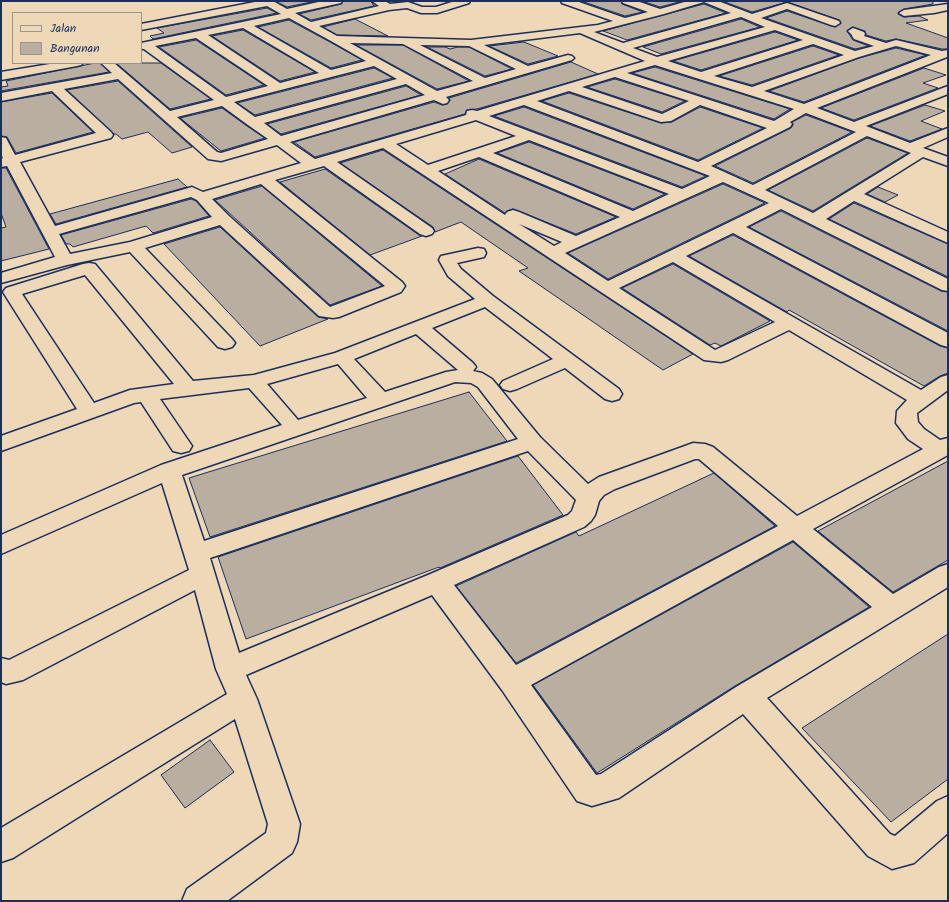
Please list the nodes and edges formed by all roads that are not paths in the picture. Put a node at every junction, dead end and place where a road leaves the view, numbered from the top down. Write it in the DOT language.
graph roads {
  1 [pos="337,1"];
  2 [pos="377,1"];
  3 [pos="465,1"];
  4 [pos="566,1"];
  5 [pos="627,1"];
  6 [pos="700,1"];
  7 [pos="709,1"];
  8 [pos="930,1"];
  9 [pos="267,2"];
  10 [pos="948,6"];
  11 [pos="390,7"];
  12 [pos="660,12"];
  13 [pos="904,13"];
  14 [pos="288,14"];
  15 [pos="745,16"];
  16 [pos="624,21"];
  17 [pos="835,23"];
  18 [pos="245,25"];
  19 [pos="310,25"];
  20 [pos="775,27"];
  21 [pos="142,28"];
  22 [pos="484,30"];
  23 [pos="581,30"];
  24 [pos="852,31"];
  25 [pos="198,34"];
  26 [pos="521,37"];
  27 [pos="335,38"];
  28 [pos="403,40"];
  29 [pos="490,41"];
  30 [pos="812,41"];
  31 [pos="471,43"];
  32 [pos="144,46"];
  33 [pos="541,46"];
  34 [pos="885,46"];
  35 [pos="623,47"];
  36 [pos="554,52"];
  37 [pos="855,55"];
  38 [pos="944,56"];
  39 [pos="568,58"];
  40 [pos="376,62"];
  41 [pos="658,62"];
  42 [pos="71,64"];
  43 [pos="108,64"];
  44 [pos="527,70"];
  45 [pos="328,74"];
  46 [pos="612,74"];
  47 [pos="121,75"];
  48 [pos="1,76"];
  49 [pos="703,76"];
  50 [pos="407,80"];
  51 [pos="483,82"];
  52 [pos="55,87"];
  53 [pos="277,87"];
  54 [pos="570,87"];
  55 [pos="948,90"];
  56 [pos="754,91"];
  57 [pos="1,97"];
  58 [pos="436,97"];
  59 [pos="223,100"];
  60 [pos="525,100"];
  61 [pos="699,101"];
  62 [pos="808,109"];
  63 [pos="167,116"];
  64 [pos="476,116"];
  65 [pos="253,122"];
  66 [pos="854,126"];
  67 [pos="867,131"];
  68 [pos="948,132"];
  69 [pos="530,136"];
  70 [pos="279,140"];
  71 [pos="1,141"];
  72 [pos="384,142"];
  73 [pos="916,150"];
  74 [pos="478,152"];
  75 [pos="6,162"];
  76 [pos="318,162"];
  77 [pos="948,162"];
  78 [pos="700,166"];
  79 [pos="426,170"];
  80 [pos="723,176"];
  81 [pos="264,179"];
  82 [pos="754,190"];
  83 [pos="460,192"];
  84 [pos="682,194"];
  85 [pos="852,195"];
  86 [pos="202,197"];
  87 [pos="782,203"];
  88 [pos="632,216"];
  89 [pos="223,219"];
  90 [pos="814,219"];
  91 [pos="734,227"];
  92 [pos="426,231"];
  93 [pos="50,232"];
  94 [pos="948,238"];
  95 [pos="576,242"];
  96 [pos="134,246"];
  97 [pos="478,253"];
  98 [pos="552,253"];
  99 [pos="675,256"];
  100 [pos="65,260"];
  101 [pos="6,285"];
  102 [pos="948,286"];
  103 [pos="606,288"];
  104 [pos="488,300"];
  105 [pos="790,322"];
  106 [pos="419,327"];
  107 [pos="948,341"];
  108 [pos="225,343"];
  109 [pos="342,357"];
  110 [pos="567,360"];
  111 [pos="466,368"];
  112 [pos="254,381"];
  113 [pos="948,381"];
  114 [pos="510,385"];
  115 [pos="188,388"];
  116 [pos="612,394"];
  117 [pos="147,395"];
  118 [pos="377,396"];
  119 [pos="922,399"];
  120 [pos="90,412"];
  121 [pos="288,420"];
  122 [pos="532,442"];
  123 [pos="1,444"];
  124 [pos="181,446"];
  125 [pos="944,448"];
  126 [pos="169,471"];
  127 [pos="588,498"];
  128 [pos="795,528"];
  129 [pos="1,545"];
  130 [pos="200,564"];
  131 [pos="948,574"];
  132 [pos="437,582"];
  133 [pos="891,608"];
  134 [pos="230,669"];
  135 [pos="1,670"];
  136 [pos="512,681"];
  137 [pos="746,696"];
  138 [pos="243,699"];
  139 [pos="948,812"];
  140 [pos="1,846"];
  141 [pos="200,901"];
  1 -- 14 [label="street"];
  2 -- 11 [label="street"];
  3 -- 11 [label="street"];
  4 -- 16 [label="street"];
  5 -- 12 [label="street"];
  6 -- 12 [label="street"];
  7 -- 15 [label="street"];
  8 -- 10 [label="street"];
  9 -- 14 [label="street"];
  9 -- 21 [label="street"];
  10 -- 13 [label="street"];
  11 -- 19 [label="street"];
  12 -- 16 [label="street"];
  14 -- 18 [label="street"];
  14 -- 19 [label="street"];
  15 -- 17 [label="street"];
  15 -- 20 [label="street"];
  15 -- 35 [label="street"];
  16 -- 23 [label="street"];
  18 -- 25 [label="street"];
  18 -- 45 [label="street"];
  19 -- 27 [label="street"];
  20 -- 30 [label="street"];
  20 -- 41 [label="street"];
  22 -- 29 [label="street"];
  23 -- 26 [label="street"];
  23 -- 35 [label="street"];
  24 -- 34 [label="street"];
  25 -- 32 [label="street"];
  25 -- 53 [label="street"];
  26 -- 29 [label="street"];
  26 -- 33 [label="street"];
  27 -- 28 [label="street"];
  27 -- 40 [label="street"];
  28 -- 31 [label="street"];
  28 -- 51 [label="street"];
  29 -- 31 [label="street"];
  30 -- 37 [label="street"];
  30 -- 49 [label="street"];
  31 -- 44 [label="street"];
  32 -- 59 [label="street"];
  34 -- 37 [label="street"];
  34 -- 38 [label="street"];
  35 -- 41 [label="street"];
  36 -- 39 [label="street"];
  37 -- 56 [label="street"];
  38 -- 62 [label="street"];
  39 -- 44 [label="street"];
  39 -- 46 [label="street"];
  40 -- 45 [label="street"];
  40 -- 50 [label="street"];
  41 -- 46 [label="street"];
  41 -- 49 [label="street"];
  42 -- 48 [label="street"];
  43 -- 47 [label="street"];
  44 -- 51 [label="street"];
  45 -- 53 [label="street"];
  46 -- 54 [label="street"];
  46 -- 61 [label="street"];
  47 -- 52 [label="street"];
  47 -- 63 [label="street"];
  49 -- 56 [label="street"];
  50 -- 58 [label="street"];
  50 -- 65 [label="street"];
  51 -- 58 [label="street"];
  52 -- 57 [label="street"];
  52 -- 75 [label="street"];
  53 -- 59 [label="street"];
  54 -- 60 [label="street"];
  54 -- 61 [label="street"];
  55 -- 66 [label="street"];
  56 -- 62 [label="street"];
  58 -- 64 [label="street"];
  58 -- 70 [label="street"];
  59 -- 63 [label="street"];
  59 -- 65 [label="street"];
  60 -- 64 [label="street"];
  60 -- 78 [label="street"];
  61 -- 62 [label="street"];
  62 -- 66 [label="street"];
  62 -- 78 [label="street"];
  63 -- 70 [label="street"];
  64 -- 69 [label="street"];
  64 -- 72 [label="street"];
  65 -- 70 [label="street"];
  66 -- 67 [label="street"];
  67 -- 73 [label="street"];
  67 -- 82 [label="street"];
  68 -- 73 [label="street"];
  69 -- 74 [label="street"];
  69 -- 84 [label="street"];
  70 -- 76 [label="street"];
  71 -- 75 [label="street"];
  72 -- 76 [label="street"];
  72 -- 79 [label="street"];
  73 -- 77 [label="street"];
  73 -- 85 [label="street"];
  74 -- 79 [label="street"];
  74 -- 88 [label="street"];
  75 -- 93 [label="street"];
  76 -- 81 [label="street"];
  76 -- 92 [label="street"];
  78 -- 80 [label="street"];
  79 -- 83 [label="street"];
  80 -- 82 [label="street"];
  80 -- 84 [label="street"];
  81 -- 86 [label="street"];
  81 -- 89 [label="street"];
  82 -- 87 [label="street"];
  83 -- 95 [label="street"];
  83 -- 98 [label="street"];
  84 -- 88 [label="street"];
  85 -- 90 [label="street"];
  85 -- 94 [label="street"];
  86 -- 89 [label="street"];
  86 -- 93 [label="street"];
  87 -- 90 [label="street"];
  87 -- 91 [label="street"];
  88 -- 95 [label="street"];
  89 -- 96 [label="street"];
  90 -- 102 [label="street"];
  91 -- 99 [label="street"];
  91 -- 107 [label="street"];
  93 -- 100 [label="street"];
  95 -- 98 [label="street"];
  96 -- 100 [label="street"];
  96 -- 108 [label="street"];
  97 -- 104 [label="street"];
  98 -- 103 [label="street"];
  99 -- 103 [label="street"];
  99 -- 105 [label="street"];
  100 -- 101 [label="street"];
  101 -- 115 [label="street"];
  101 -- 120 [label="street"];
  103 -- 105 [label="street"];
  104 -- 106 [label="street"];
  104 -- 110 [label="street"];
  105 -- 119 [label="street"];
  106 -- 109 [label="street"];
  106 -- 111 [label="street"];
  109 -- 112 [label="street"];
  109 -- 118 [label="street"];
  110 -- 114 [label="street"];
  110 -- 116 [label="street"];
  112 -- 115 [label="street"];
  112 -- 121 [label="street"];
  113 -- 119 [label="street"];
  115 -- 117 [label="street"];
  117 -- 120 [label="street"];
  117 -- 124 [label="street"];
  119 -- 125 [label="street"];
  120 -- 123 [label="street"];
  122 -- 126 [label="street"];
  122 -- 127 [label="street"];
  122 -- 130 [label="street"];
  125 -- 128 [label="street"];
  126 -- 129 [label="street"];
  126 -- 130 [label="street"];
  127 -- 128 [label="street"];
  127 -- 132 [label="street"];
  128 -- 133 [label="street"];
  128 -- 136 [label="street"];
  130 -- 134 [label="street"];
  130 -- 135 [label="street"];
  131 -- 133 [label="street"];
  132 -- 134 [label="street"];
  132 -- 136 [label="street"];
  133 -- 137 [label="street"];
  134 -- 138 [label="street"];
  136 -- 137 [label="street"];
  137 -- 139 [label="street"];
  138 -- 140 [label="street"];
  138 -- 141 [label="street"];
}
